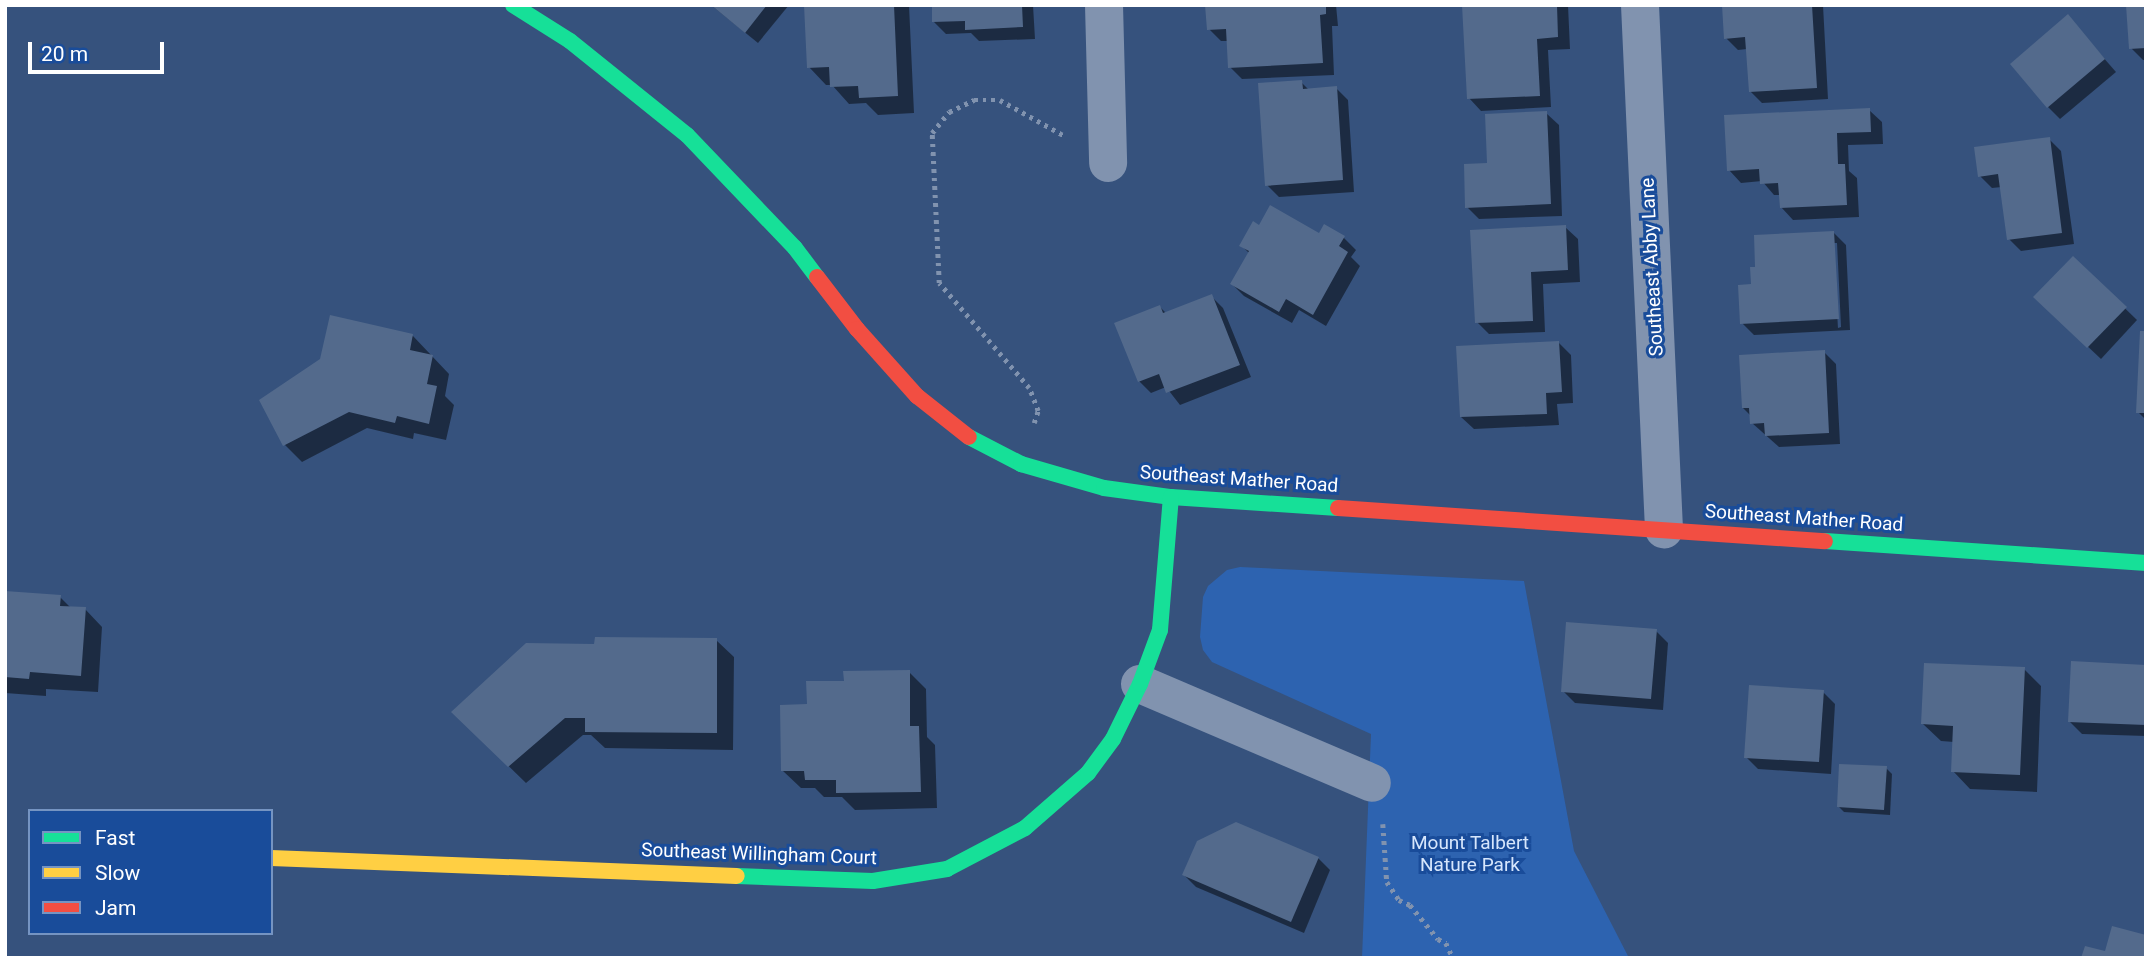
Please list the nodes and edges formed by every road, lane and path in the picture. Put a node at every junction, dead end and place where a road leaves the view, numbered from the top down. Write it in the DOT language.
graph roads {
  1 [pos="513,5"];
  2 [pos="1104,5"];
  3 [pos="1640,5"];
  4 [pos="1108,163"];
  5 [pos="1021,464"];
  6 [pos="1171,497"];
  7 [pos="1664,529"];
  8 [pos="2146,563"];
  9 [pos="1140,684"];
  10 [pos="1372,783"];
  11 [pos="273,858"];
  12 [pos="1453,958"];
  1 -- 5 [label="street, Southeast Mather Road"];
  2 -- 4 [label="street"];
  3 -- 7 [label="street, Southeast Abby Lane"];
  4 -- 5 [label="path"];
  5 -- 6 [label="street, Southeast Mather Road"];
  6 -- 7 [label="street, Southeast Mather Road"];
  6 -- 9 [label="street, Southeast Willingham Court"];
  7 -- 8 [label="street, Southeast Mather Road"];
  9 -- 10 [label="street"];
  9 -- 11 [label="street, Southeast Willingham Court"];
  10 -- 12 [label="path"];
}
